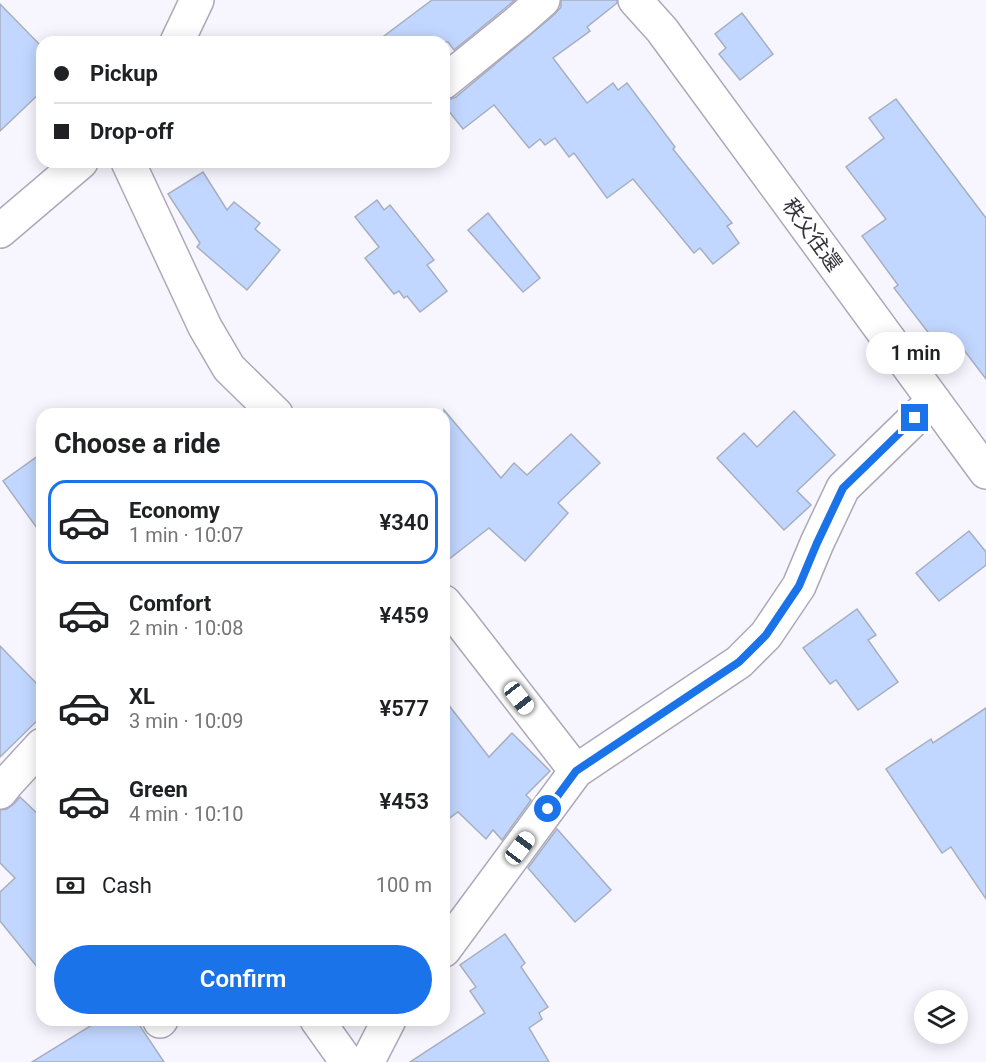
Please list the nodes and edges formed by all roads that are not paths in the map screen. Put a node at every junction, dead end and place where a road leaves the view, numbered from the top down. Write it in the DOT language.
graph roads {
  1 [pos="197,0"];
  2 [pos="543,0"];
  3 [pos="635,0"];
  4 [pos="180,36"];
  5 [pos="450,77"];
  6 [pos="74,168"];
  7 [pos="131,168"];
  8 [pos="0,231"];
  9 [pos="934,401"];
  10 [pos="270,408"];
  11 [pos="986,472"];
  12 [pos="450,622"];
  13 [pos="36,752"];
  14 [pos="576,771"];
  15 [pos="0,792"];
  16 [pos="450,942"];
  17 [pos="321,1026"];
  18 [pos="386,1026"];
  19 [pos="347,1062"];
  20 [pos="369,1062"];
  1 -- 4 [label="main road"];
  2 -- 5 [label="main road"];
  3 -- 9 [label="main road, 秩父往還"];
  6 -- 8 [label="main road"];
  7 -- 10 [label="main road"];
  9 -- 11 [label="main road, 秩父往還"];
  9 -- 14 [label="main road"];
  12 -- 14 [label="main road"];
  13 -- 15 [label="main road"];
  14 -- 16 [label="main road"];
  17 -- 19 [label="main road"];
  18 -- 20 [label="main road"];
}
